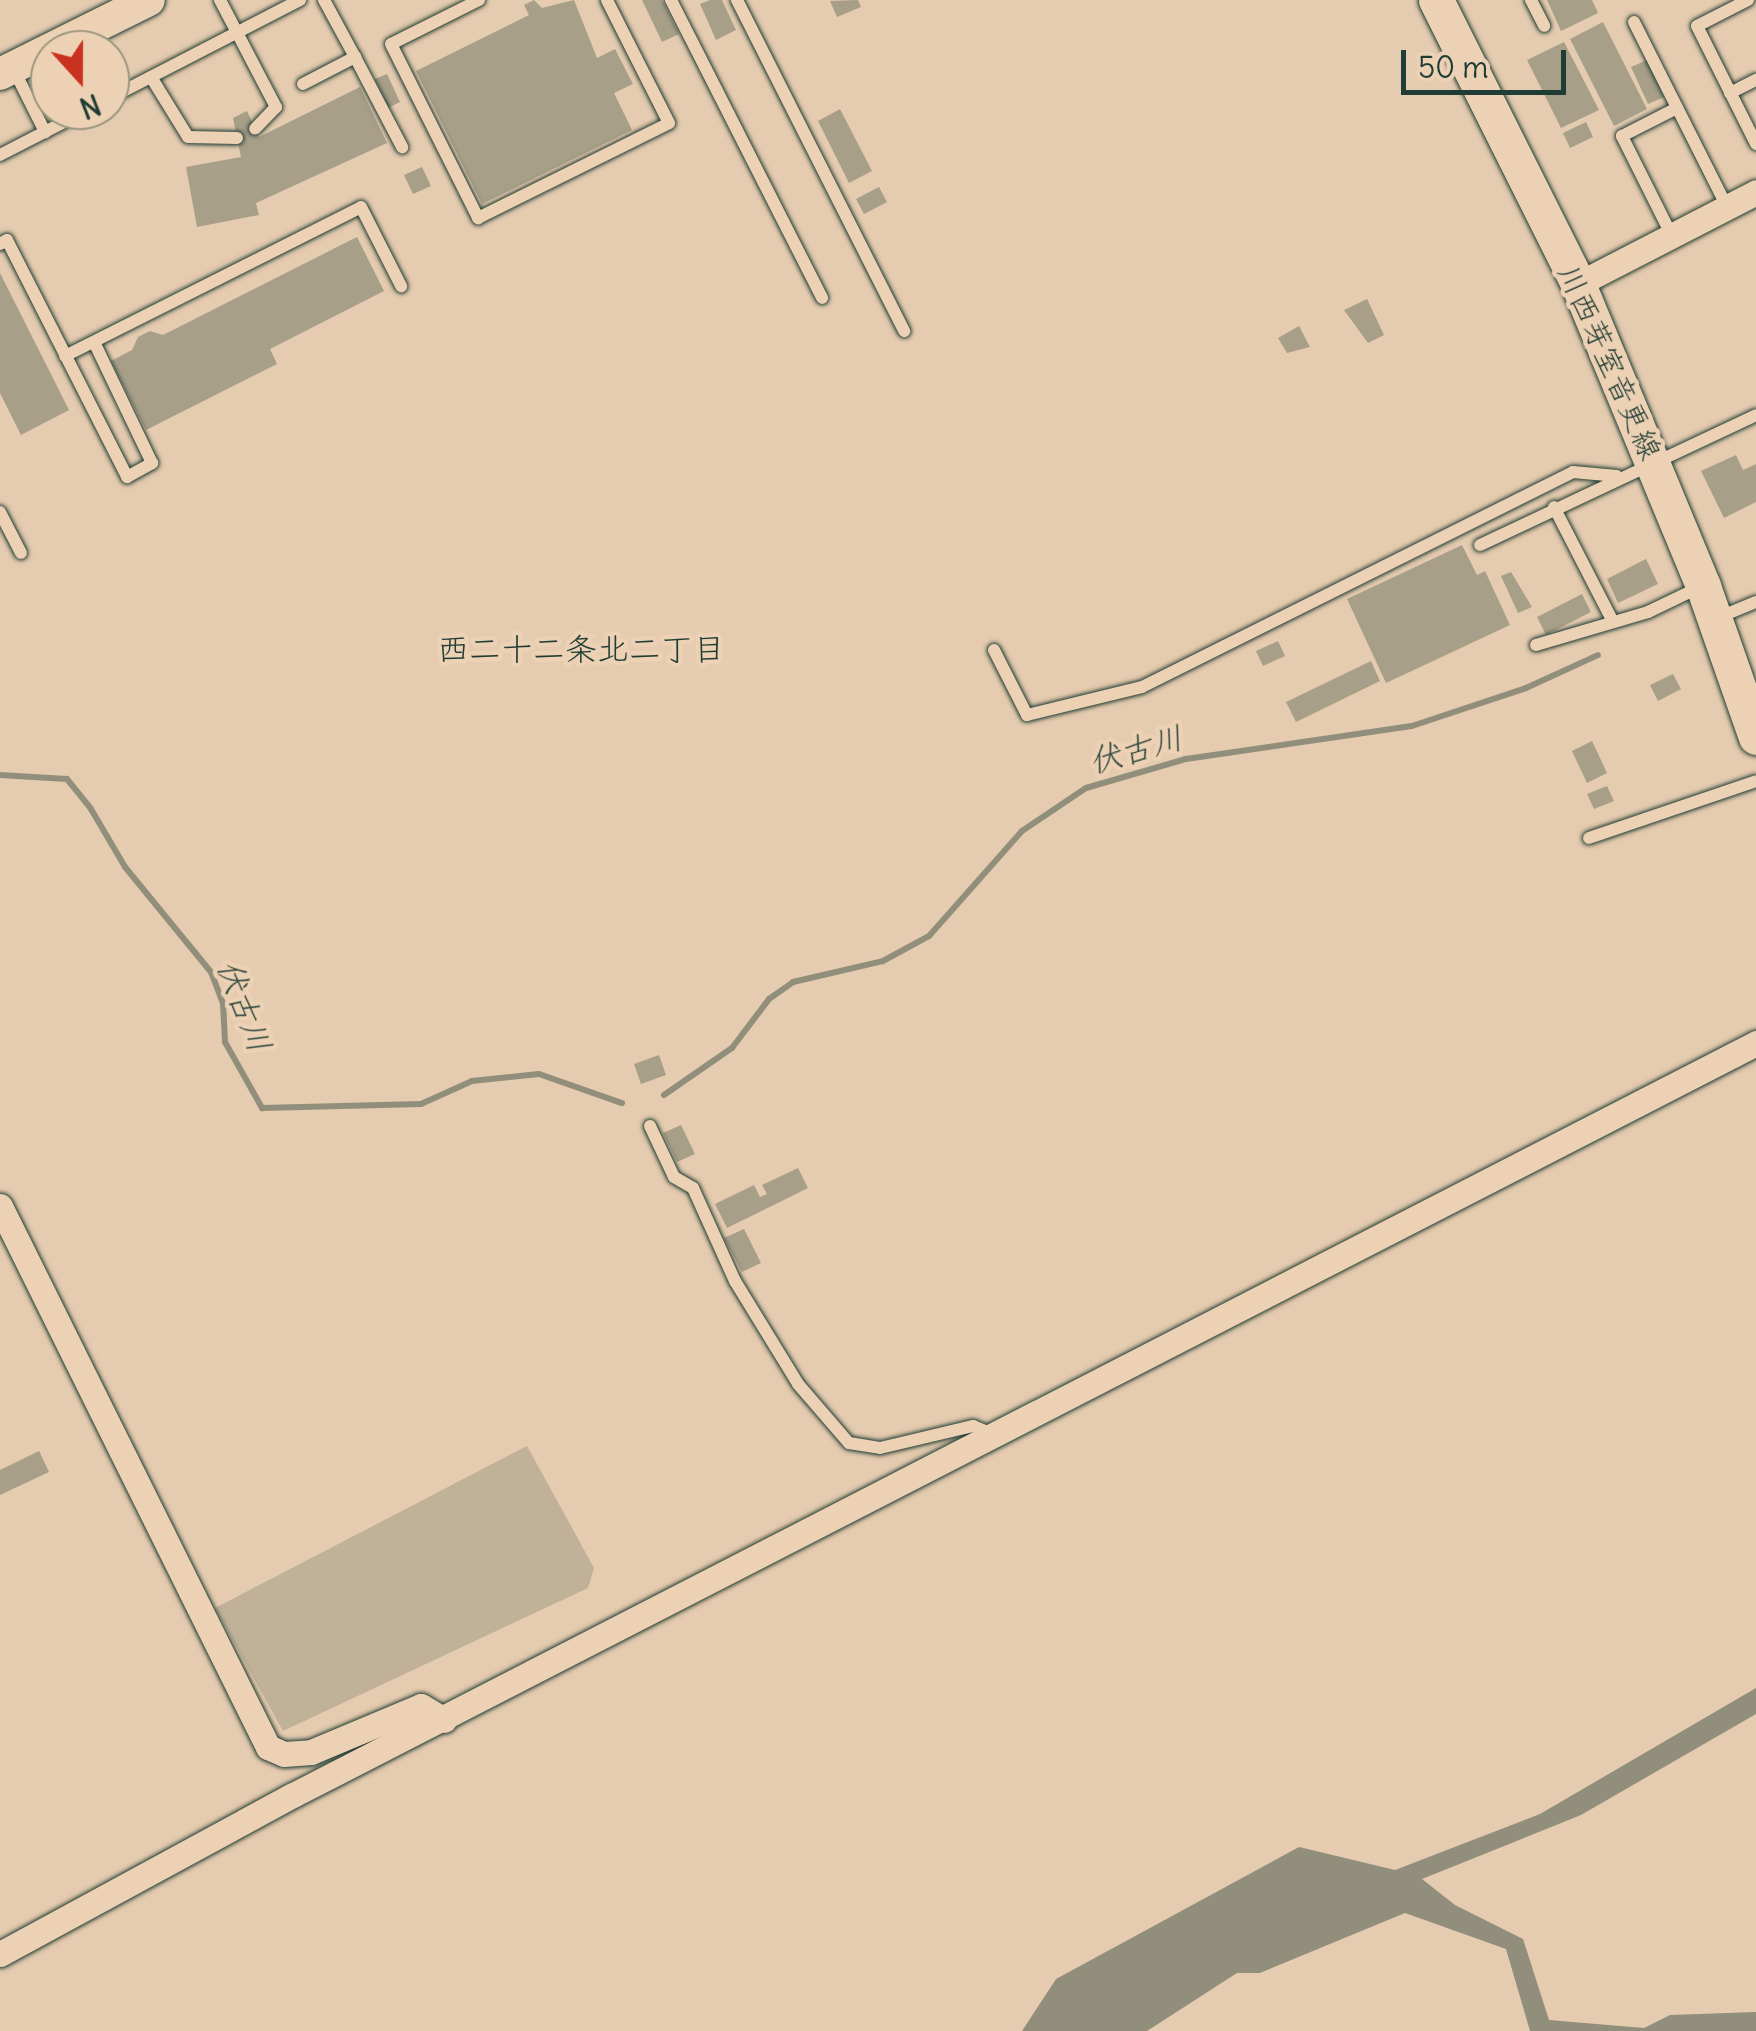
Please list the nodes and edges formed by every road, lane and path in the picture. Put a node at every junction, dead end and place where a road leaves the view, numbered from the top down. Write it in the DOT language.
graph roads {
  1 [pos="149,0"];
  2 [pos="220,0"];
  3 [pos="300,0"];
  4 [pos="324,0"];
  5 [pos="479,0"];
  6 [pos="607,0"];
  7 [pos="670,0"];
  8 [pos="737,0"];
  9 [pos="1436,0"];
  10 [pos="1531,0"];
  11 [pos="1753,1"];
  12 [pos="1728,4"];
  13 [pos="1634,22"];
  14 [pos="1544,26"];
  15 [pos="237,32"];
  16 [pos="355,57"];
  17 [pos="6,71"];
  18 [pos="152,76"];
  19 [pos="1756,80"];
  20 [pos="303,84"];
  21 [pos="130,88"];
  22 [pos="1730,93"];
  23 [pos="1677,108"];
  24 [pos="255,129"];
  25 [pos="49,130"];
  26 [pos="45,132"];
  27 [pos="237,138"];
  28 [pos="1756,144"];
  29 [pos="402,147"];
  30 [pos="0,155"];
  31 [pos="1756,192"];
  32 [pos="1726,207"];
  33 [pos="1672,236"];
  34 [pos="0,244"];
  35 [pos="1578,284"];
  36 [pos="402,286"];
  37 [pos="822,298"];
  38 [pos="904,330"];
  39 [pos="94,342"];
  40 [pos="66,356"];
  41 [pos="1756,415"];
  42 [pos="1654,462"];
  43 [pos="1617,476"];
  44 [pos="1554,507"];
  45 [pos="0,512"];
  46 [pos="1480,545"];
  47 [pos="22,553"];
  48 [pos="1703,586"];
  49 [pos="1756,602"];
  50 [pos="1715,619"];
  51 [pos="1613,622"];
  52 [pos="1536,645"];
  53 [pos="994,650"];
  54 [pos="1756,737"];
  55 [pos="1756,782"];
  56 [pos="1588,838"];
  57 [pos="1756,1043"];
  58 [pos="650,1126"];
  59 [pos="0,1206"];
  60 [pos="996,1436"];
  61 [pos="444,1720"];
  62 [pos="0,1954"];
  1 -- 17 [label="street"];
  2 -- 15 [label="lane"];
  3 -- 15 [label="lane"];
  4 -- 16 [label="lane"];
  5 -- 6 [label="lane"];
  7 -- 37 [label="lane"];
  8 -- 38 [label="lane"];
  9 -- 35 [label="main road, 川西芽室音更線"];
  10 -- 14 [label="lane"];
  11 -- 12 [label="lane"];
  12 -- 22 [label="lane"];
  13 -- 23 [label="lane"];
  15 -- 18 [label="lane"];
  15 -- 24 [label="lane"];
  16 -- 20 [label="lane"];
  16 -- 29 [label="lane"];
  17 -- 26 [label="lane"];
  18 -- 21 [label="lane"];
  18 -- 27 [label="lane"];
  19 -- 22 [label="lane"];
  22 -- 28 [label="lane"];
  23 -- 32 [label="lane"];
  23 -- 33 [label="lane"];
  25 -- 26 [label="lane"];
  26 -- 30 [label="lane"];
  31 -- 32 [label="street"];
  32 -- 33 [label="street"];
  33 -- 35 [label="street"];
  34 -- 40 [label="lane"];
  35 -- 42 [label="main road, 川西芽室音更線"];
  36 -- 39 [label="lane"];
  39 -- 40 [label="lane"];
  39 -- 40 [label="lane"];
  41 -- 42 [label="lane"];
  42 -- 43 [label="lane"];
  42 -- 48 [label="main road, 川西芽室音更線"];
  43 -- 44 [label="lane"];
  43 -- 53 [label="lane"];
  44 -- 46 [label="lane"];
  44 -- 51 [label="lane"];
  45 -- 47 [label="lane"];
  48 -- 50 [label="main road, 川西芽室音更線"];
  48 -- 51 [label="lane"];
  49 -- 50 [label="lane"];
  50 -- 54 [label="main road, 川西芽室音更線"];
  51 -- 52 [label="lane"];
  55 -- 56 [label="lane"];
  57 -- 60 [label="street"];
  58 -- 60 [label="lane"];
  59 -- 61 [label="street"];
  60 -- 61 [label="street"];
  61 -- 62 [label="street"];
}
